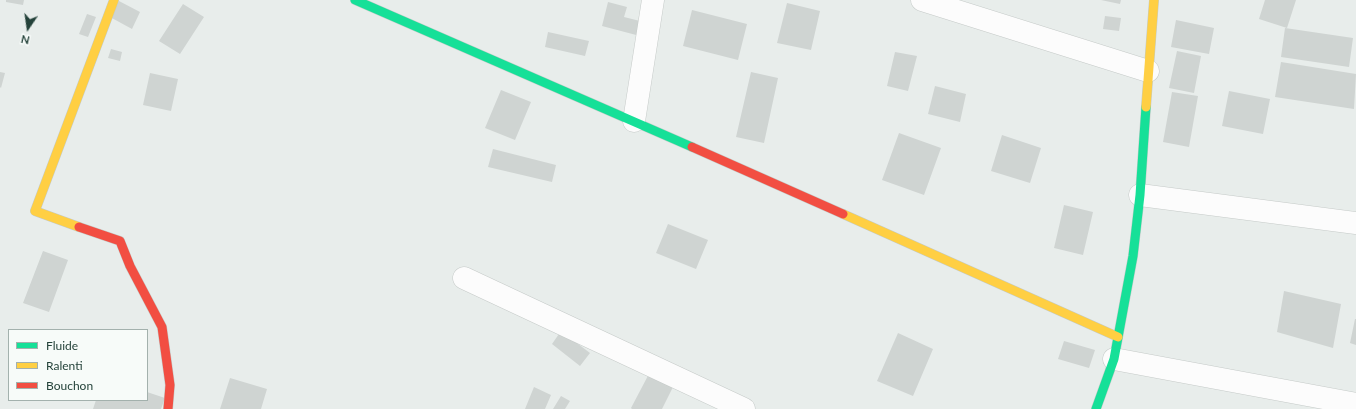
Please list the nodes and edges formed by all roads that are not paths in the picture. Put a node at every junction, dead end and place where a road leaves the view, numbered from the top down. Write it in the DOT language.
graph roads {
  1 [pos="114,0"];
  2 [pos="355,0"];
  3 [pos="653,0"];
  4 [pos="922,0"];
  5 [pos="1154,0"];
  6 [pos="1148,71"];
  7 [pos="634,121"];
  8 [pos="1140,194"];
  9 [pos="1356,224"];
  10 [pos="464,278"];
  11 [pos="1118,337"];
  12 [pos="1114,359"];
  13 [pos="1356,404"];
  14 [pos="168,409"];
  15 [pos="744,409"];
  16 [pos="1096,409"];
  1 -- 14 [label="street"];
  2 -- 7 [label="street"];
  3 -- 7 [label="street"];
  4 -- 6 [label="street"];
  5 -- 6 [label="street"];
  6 -- 8 [label="street"];
  7 -- 11 [label="street"];
  8 -- 9 [label="street"];
  8 -- 11 [label="street"];
  10 -- 15 [label="street"];
  11 -- 12 [label="street"];
  12 -- 13 [label="street"];
  12 -- 16 [label="street"];
}
